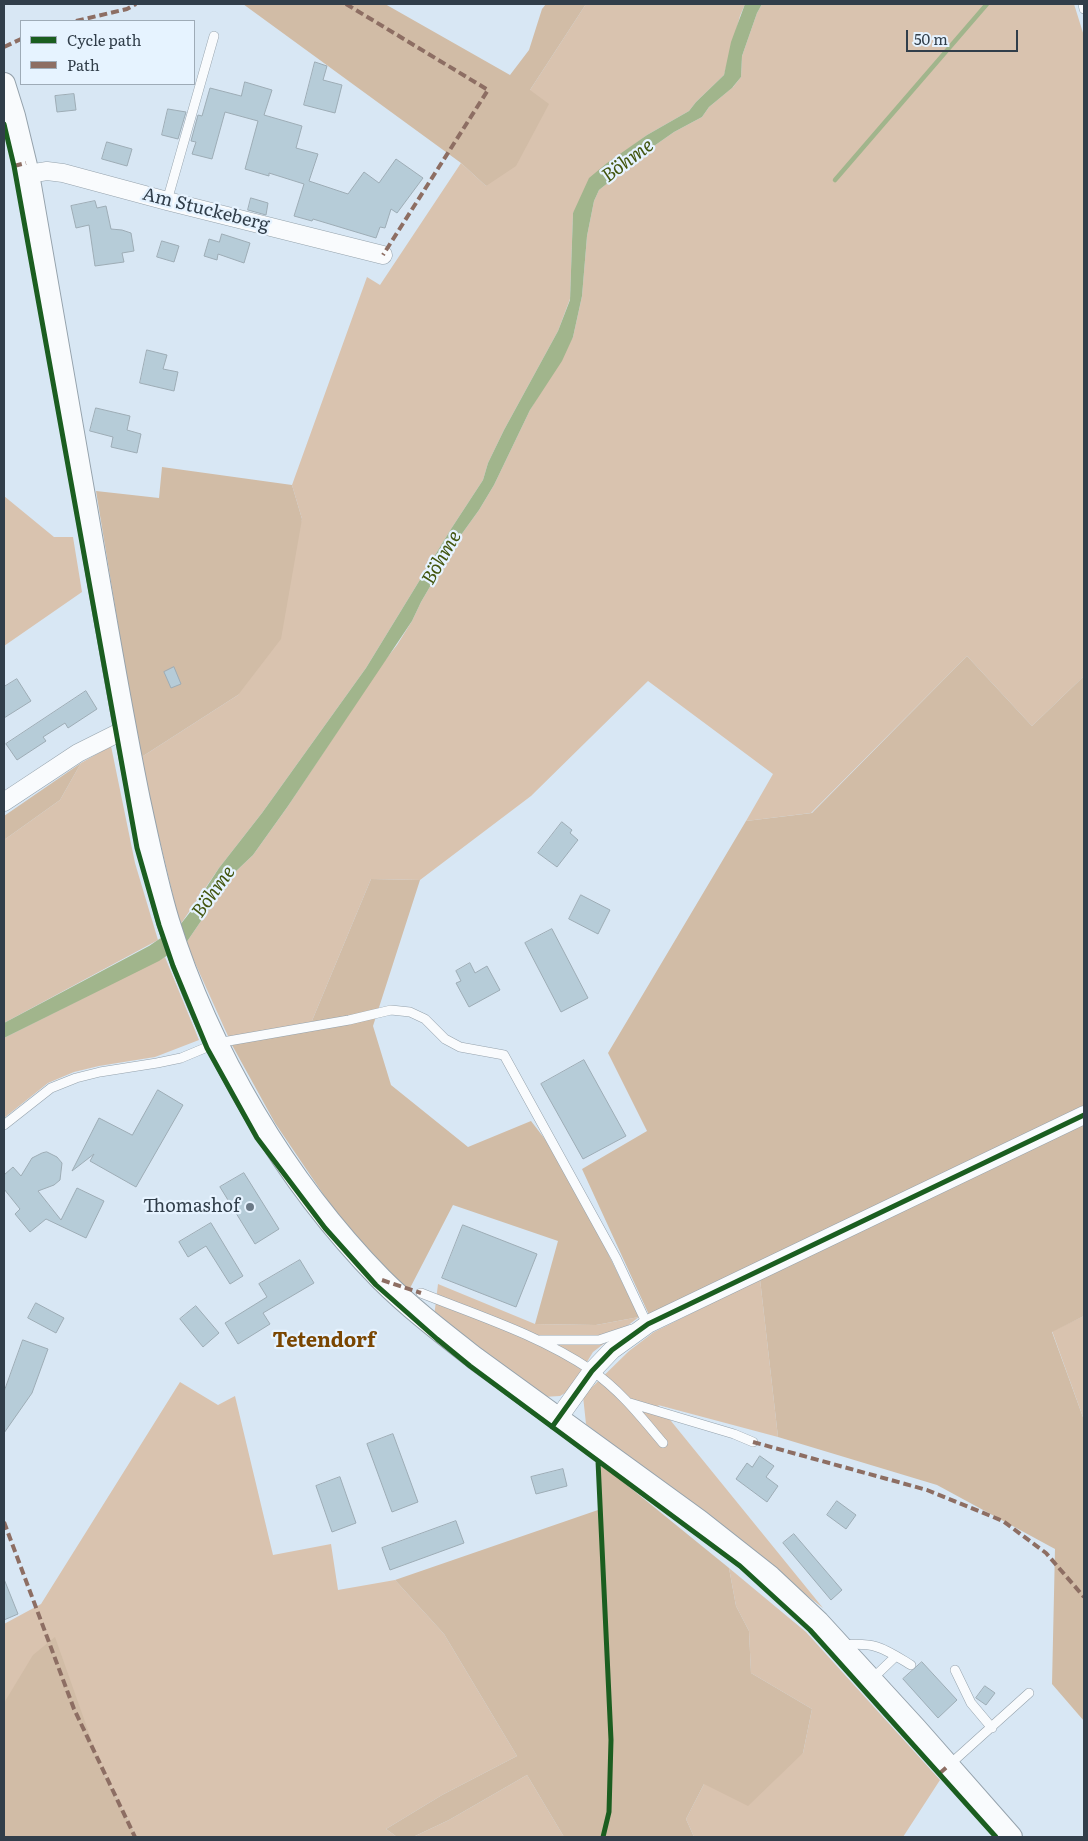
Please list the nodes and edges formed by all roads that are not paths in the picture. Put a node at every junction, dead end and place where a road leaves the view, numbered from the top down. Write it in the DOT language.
graph roads {
  1 [pos="1083,4"];
  2 [pos="1084,9"];
  3 [pos="214,36"];
  4 [pos="4,84"];
  5 [pos="28,174"];
  6 [pos="167,201"];
  7 [pos="383,254"];
  8 [pos="124,730"];
  9 [pos="4,802"];
  10 [pos="217,1043"];
  11 [pos="1084,1115"];
  12 [pos="4,1125"];
  13 [pos="421,1292"];
  14 [pos="648,1324"];
  15 [pos="540,1340"];
  16 [pos="592,1371"];
  17 [pos="630,1403"];
  18 [pos="557,1420"];
  19 [pos="753,1442"];
  20 [pos="663,1443"];
  21 [pos="840,1646"];
  22 [pos="896,1656"];
  23 [pos="911,1665"];
  24 [pos="955,1670"];
  25 [pos="871,1680"];
  26 [pos="1029,1693"];
  27 [pos="992,1728"];
  28 [pos="948,1766"];
  29 [pos="1011,1837"];
  1 -- 2 [label="lane"];
  3 -- 6 [label="lane"];
  4 -- 5 [label="street"];
  5 -- 6 [label="street, Am Stuckeberg"];
  5 -- 8 [label="street"];
  6 -- 7 [label="street, Am Stuckeberg"];
  8 -- 9 [label="street"];
  8 -- 10 [label="street"];
  10 -- 12 [label="lane"];
  10 -- 14 [label="lane"];
  10 -- 18 [label="street"];
  11 -- 14 [label="street"];
  13 -- 15 [label="lane"];
  14 -- 15 [label="lane"];
  14 -- 16 [label="street"];
  15 -- 16 [label="lane"];
  16 -- 17 [label="lane"];
  16 -- 18 [label="street"];
  17 -- 19 [label="lane"];
  17 -- 20 [label="lane"];
  18 -- 21 [label="street"];
  21 -- 22 [label="lane"];
  21 -- 25 [label="street"];
  22 -- 23 [label="lane"];
  22 -- 25 [label="lane"];
  24 -- 27 [label="lane"];
  25 -- 28 [label="street"];
  26 -- 27 [label="lane"];
  27 -- 28 [label="lane"];
  28 -- 29 [label="street"];
}
